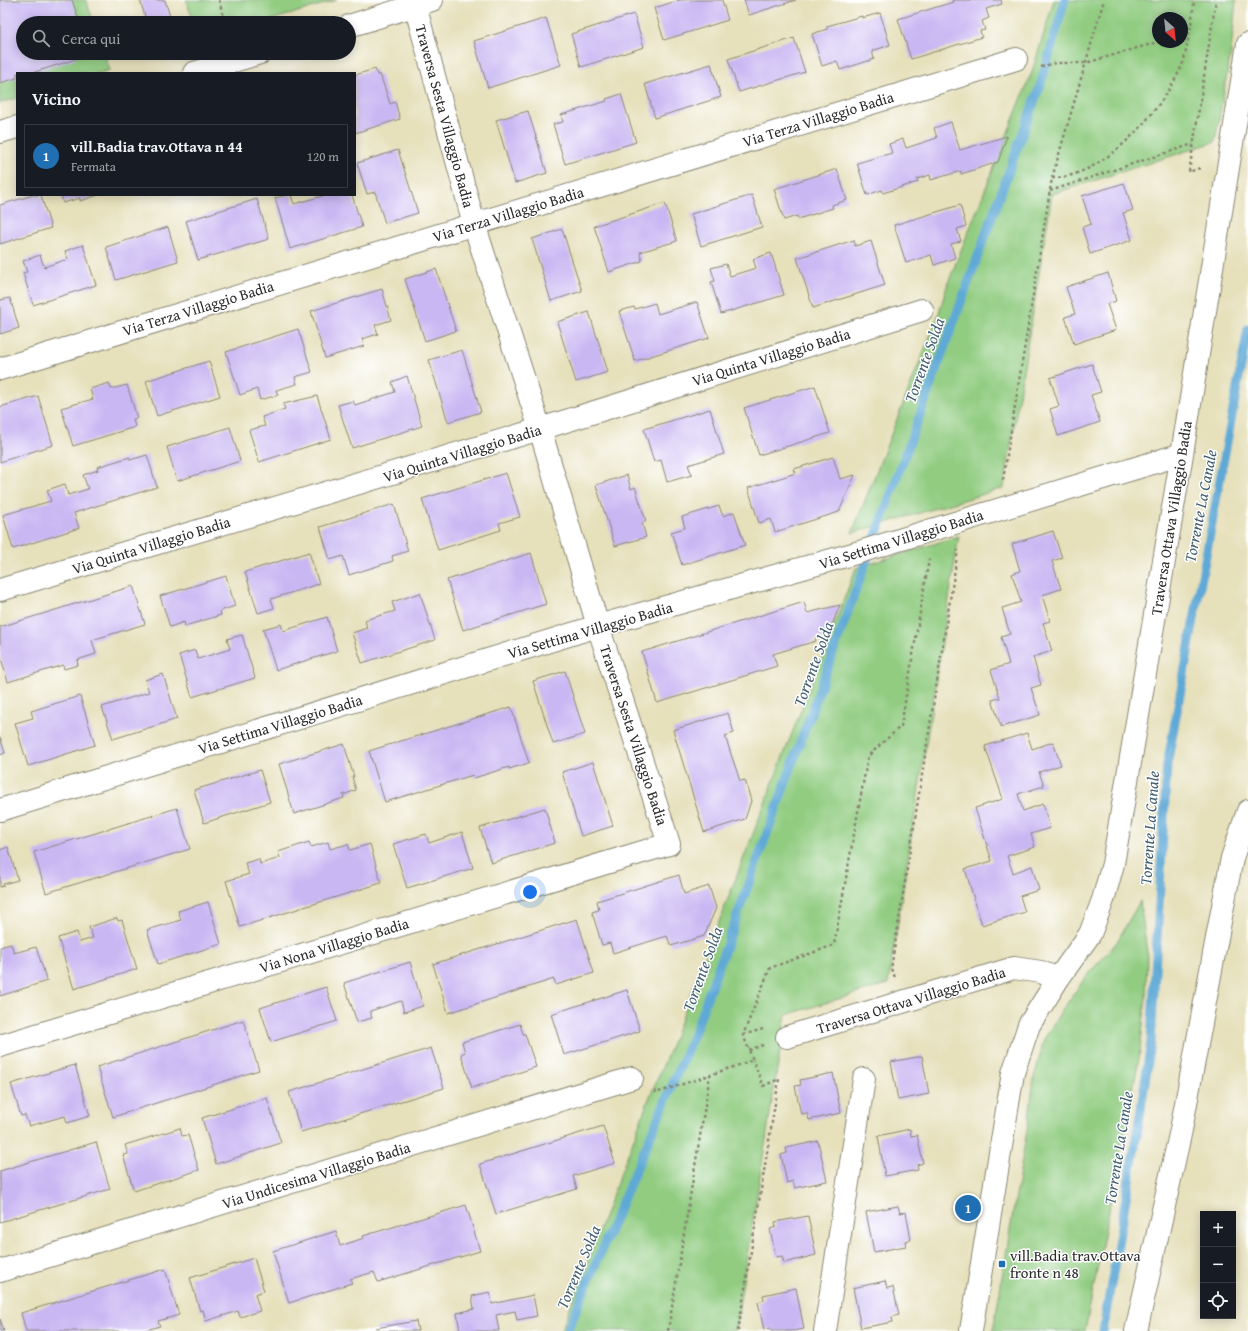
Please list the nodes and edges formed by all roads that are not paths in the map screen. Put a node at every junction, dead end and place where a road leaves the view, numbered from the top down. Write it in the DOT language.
graph roads {
  1 [pos="409,4"];
  2 [pos="356,23"];
  3 [pos="1248,44"];
  4 [pos="1016,58"];
  5 [pos="237,60"];
  6 [pos="197,72"];
  7 [pos="16,127"];
  8 [pos="0,132"];
  9 [pos="474,224"];
  10 [pos="922,310"];
  11 [pos="0,369"];
  12 [pos="540,429"];
  13 [pos="1182,454"];
  14 [pos="0,590"];
  15 [pos="598,626"];
  16 [pos="0,810"];
  17 [pos="1248,811"];
  18 [pos="669,844"];
  19 [pos="1058,979"];
  20 [pos="787,1037"];
  21 [pos="0,1046"];
  22 [pos="632,1078"];
  23 [pos="864,1079"];
  24 [pos="0,1271"];
  25 [pos="825,1331"];
  26 [pos="971,1331"];
  27 [pos="1136,1331"];
  1 -- 2 [label="street"];
  1 -- 9 [label="street, Traversa Sesta Villaggio Badia"];
  3 -- 13 [label="street, Traversa Ottava Villaggio Badia"];
  4 -- 9 [label="street, Via Terza Villaggio Badia"];
  5 -- 6 [label="street"];
  7 -- 8 [label="street"];
  9 -- 11 [label="street, Via Terza Villaggio Badia"];
  9 -- 12 [label="street, Traversa Sesta Villaggio Badia"];
  10 -- 12 [label="street, Via Quinta Villaggio Badia"];
  12 -- 14 [label="street, Via Quinta Villaggio Badia"];
  12 -- 15 [label="street, Traversa Sesta Villaggio Badia"];
  13 -- 15 [label="street, Via Settima Villaggio Badia"];
  13 -- 19 [label="street, Traversa Ottava Villaggio Badia"];
  15 -- 16 [label="street, Via Settima Villaggio Badia"];
  15 -- 18 [label="street, Traversa Sesta Villaggio Badia"];
  17 -- 27 [label="street"];
  18 -- 21 [label="street, Via Nona Villaggio Badia"];
  19 -- 20 [label="street, Traversa Ottava Villaggio Badia"];
  19 -- 26 [label="street, Traversa Ottava Villaggio Badia"];
  22 -- 24 [label="street, Via Undicesima Villaggio Badia"];
  23 -- 25 [label="street"];
}
